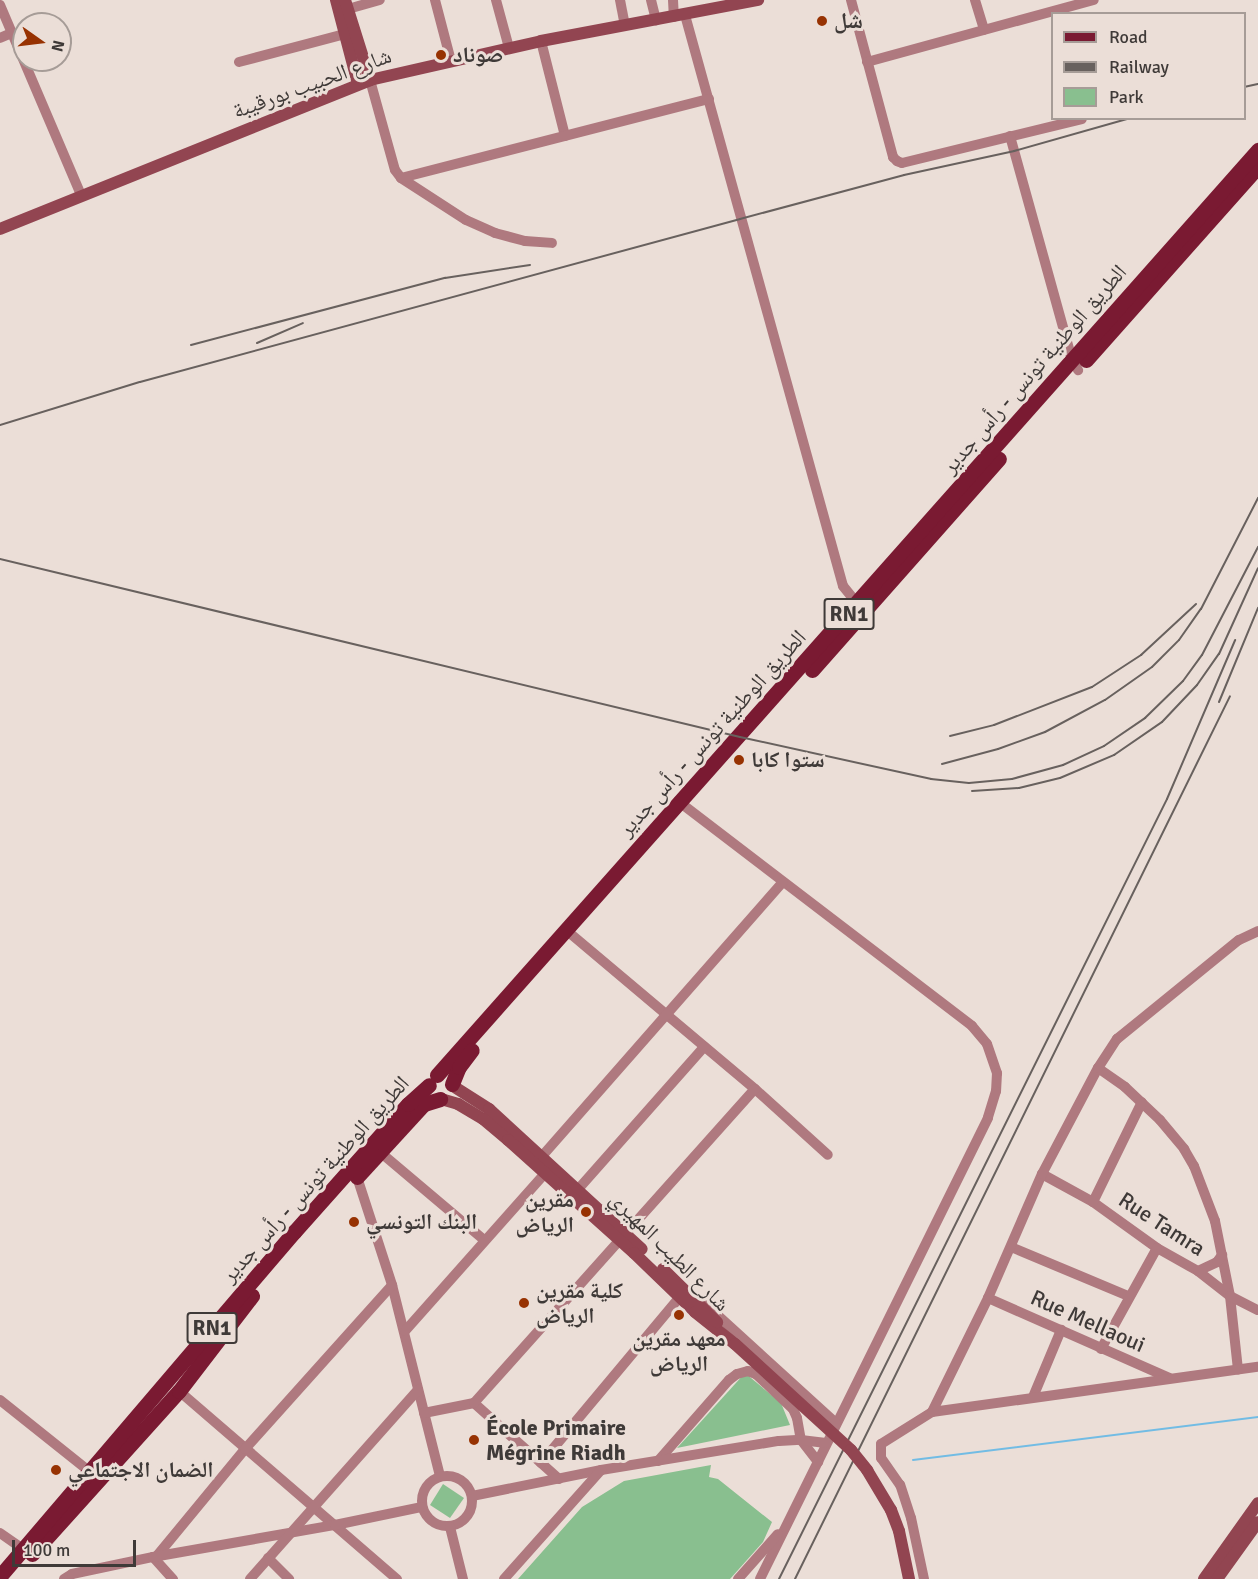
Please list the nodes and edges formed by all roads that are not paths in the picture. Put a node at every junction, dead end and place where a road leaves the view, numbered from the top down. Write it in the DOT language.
graph roads {
  1 [pos="336,0"];
  2 [pos="380,0"];
  3 [pos="435,0"];
  4 [pos="496,0"];
  5 [pos="620,0"];
  6 [pos="651,0"];
  7 [pos="673,0"];
  8 [pos="758,0"];
  9 [pos="851,0"];
  10 [pos="975,0"];
  11 [pos="1094,0"];
  12 [pos="347,4"];
  13 [pos="0,5"];
  14 [pos="680,16"];
  15 [pos="656,20"];
  16 [pos="624,25"];
  17 [pos="984,30"];
  18 [pos="12,33"];
  19 [pos="345,34"];
  20 [pos="0,38"];
  21 [pos="541,41"];
  22 [pos="509,48"];
  23 [pos="451,61"];
  24 [pos="239,62"];
  25 [pos="867,62"];
  26 [pos="29,72"];
  27 [pos="364,82"];
  28 [pos="709,99"];
  29 [pos="1078,120"];
  30 [pos="565,136"];
  31 [pos="1010,136"];
  32 [pos="1258,150"];
  33 [pos="1258,166"];
  34 [pos="401,178"];
  35 [pos="81,195"];
  36 [pos="0,229"];
  37 [pos="552,243"];
  38 [pos="1075,365"];
  39 [pos="861,608"];
  40 [pos="682,804"];
  41 [pos="783,882"];
  42 [pos="1258,931"];
  43 [pos="572,935"];
  44 [pos="666,1015"];
  45 [pos="704,1047"];
  46 [pos="1098,1068"];
  47 [pos="433,1080"];
  48 [pos="452,1085"];
  49 [pos="755,1089"];
  50 [pos="440,1099"];
  51 [pos="1142,1102"];
  52 [pos="380,1152"];
  53 [pos="828,1155"];
  54 [pos="538,1161"];
  55 [pos="548,1170"];
  56 [pos="1042,1174"];
  57 [pos="357,1176"];
  58 [pos="575,1194"];
  59 [pos="1093,1202"];
  60 [pos="623,1237"];
  61 [pos="484,1240"];
  62 [pos="1011,1246"];
  63 [pos="1157,1248"];
  64 [pos="1222,1255"];
  65 [pos="1198,1271"];
  66 [pos="392,1285"];
  67 [pos="682,1293"];
  68 [pos="1128,1296"];
  69 [pos="1230,1296"];
  70 [pos="988,1298"];
  71 [pos="1258,1310"];
  72 [pos="1061,1330"];
  73 [pos="405,1331"];
  74 [pos="1101,1349"];
  75 [pos="1141,1367"];
  76 [pos="1258,1368"];
  77 [pos="1238,1370"];
  78 [pos="1172,1379"];
  79 [pos="1136,1384"];
  80 [pos="418,1390"];
  81 [pos="179,1391"];
  82 [pos="1033,1397"];
  83 [pos="0,1400"];
  84 [pos="474,1403"];
  85 [pos="932,1412"];
  86 [pos="424,1413"];
  87 [pos="836,1423"];
  88 [pos="801,1440"];
  89 [pos="826,1443"];
  90 [pos="245,1449"];
  91 [pos="658,1461"];
  92 [pos="818,1462"];
  93 [pos="541,1463"];
  94 [pos="601,1470"];
  95 [pos="89,1471"];
  96 [pos="440,1476"];
  97 [pos="558,1479"];
  98 [pos="472,1496"];
  99 [pos="1258,1503"];
  100 [pos="312,1506"];
  101 [pos="422,1506"];
  102 [pos="1258,1522"];
  103 [pos="786,1525"];
  104 [pos="335,1526"];
  105 [pos="450,1527"];
  106 [pos="291,1531"];
  107 [pos="0,1533"];
  108 [pos="27,1552"];
  109 [pos="155,1557"];
  110 [pos="268,1558"];
  111 [pos="0,1576"];
  112 [pos="11,1579"];
  113 [pos="64,1579"];
  114 [pos="173,1579"];
  115 [pos="250,1579"];
  116 [pos="289,1579"];
  117 [pos="397,1579"];
  118 [pos="463,1579"];
  119 [pos="504,1579"];
  120 [pos="738,1579"];
  121 [pos="760,1579"];
  122 [pos="909,1579"];
  123 [pos="924,1579"];
  124 [pos="1204,1579"];
  125 [pos="1217,1579"];
  1 -- 19 [label="street"];
  2 -- 12 [label="street"];
  3 -- 23 [label="street"];
  4 -- 22 [label="street"];
  5 -- 16 [label="street"];
  6 -- 15 [label="street"];
  7 -- 14 [label="street"];
  8 -- 14 [label="street, شارع الحبيب بورقيبة"];
  9 -- 25 [label="street"];
  10 -- 17 [label="street"];
  11 -- 17 [label="street"];
  12 -- 27 [label="street"];
  13 -- 18 [label="street"];
  14 -- 15 [label="street, شارع الحبيب بورقيبة"];
  14 -- 28 [label="street"];
  15 -- 16 [label="street, شارع الحبيب بورقيبة"];
  16 -- 21 [label="street, شارع الحبيب بورقيبة"];
  17 -- 25 [label="street"];
  18 -- 20 [label="street"];
  19 -- 24 [label="street"];
  19 -- 27 [label="street"];
  21 -- 22 [label="street, شارع الحبيب بورقيبة"];
  21 -- 30 [label="street"];
  22 -- 23 [label="street, شارع الحبيب بورقيبة"];
  23 -- 27 [label="street, شارع الحبيب بورقيبة"];
  25 -- 31 [label="street"];
  26 -- 35 [label="street"];
  27 -- 34 [label="street"];
  27 -- 35 [label="street, شارع الحبيب بورقيبة"];
  28 -- 30 [label="street"];
  28 -- 39 [label="street"];
  29 -- 31 [label="street"];
  30 -- 34 [label="street"];
  31 -- 38 [label="street"];
  32 -- 38 [label="main road, الطريق الوطنية تونس - رأس جدير / RN1"];
  33 -- 38 [label="main road, الطريق الوطنية تونس - رأس جدير / RN1"];
  34 -- 37 [label="street"];
  35 -- 36 [label="street, شارع الحبيب بورقيبة"];
  38 -- 39 [label="main road, الطريق الوطنية تونس - رأس جدير / RN1"];
  39 -- 40 [label="main road, الطريق الوطنية تونس - رأس جدير / RN1"];
  40 -- 41 [label="street"];
  40 -- 43 [label="main road, الطريق الوطنية تونس - رأس جدير / RN1"];
  40 -- 47 [label="main road, الطريق الوطنية تونس - رأس جدير / RN1"];
  41 -- 44 [label="street"];
  41 -- 87 [label="street"];
  42 -- 46 [label="street"];
  43 -- 44 [label="street"];
  43 -- 48 [label="main road, الطريق الوطنية تونس - رأس جدير / RN1"];
  44 -- 45 [label="street"];
  44 -- 54 [label="street"];
  45 -- 49 [label="street"];
  45 -- 58 [label="street"];
  46 -- 51 [label="street"];
  46 -- 56 [label="street"];
  47 -- 48 [label="main road"];
  47 -- 50 [label="main road"];
  47 -- 95 [label="main road, الطريق الوطنية تونس - رأس جدير / RN1"];
  48 -- 50 [label="main road, RN1"];
  48 -- 54 [label="street, شارع الطيب المهيري"];
  49 -- 53 [label="street"];
  49 -- 60 [label="street"];
  50 -- 52 [label="main road, الطريق الوطنية تونس - رأس جدير / RN1"];
  50 -- 54 [label="street, شارع الطيب المهيري"];
  51 -- 59 [label="street"];
  51 -- 64 [label="street"];
  52 -- 57 [label="main road, الطريق الوطنية تونس - رأس جدير / RN1"];
  52 -- 61 [label="street"];
  54 -- 55 [label="street, شارع الطيب المهيري"];
  55 -- 58 [label="street, شارع الطيب المهيري"];
  55 -- 61 [label="street"];
  56 -- 59 [label="street, Rue Tamra"];
  56 -- 62 [label="street"];
  57 -- 66 [label="street"];
  57 -- 81 [label="main road, الطريق الوطنية تونس - رأس جدير / RN1"];
  58 -- 60 [label="street, شارع الطيب المهيري"];
  59 -- 63 [label="street, Rue Tamra"];
  60 -- 67 [label="street, شارع الطيب المهيري"];
  60 -- 84 [label="street"];
  61 -- 73 [label="street"];
  62 -- 68 [label="street"];
  62 -- 70 [label="street"];
  63 -- 65 [label="street, Rue Tamra"];
  63 -- 68 [label="street"];
  64 -- 65 [label="street"];
  64 -- 69 [label="street"];
  65 -- 69 [label="street, Rue Tamra"];
  66 -- 73 [label="street"];
  66 -- 90 [label="street"];
  67 -- 87 [label="street"];
  67 -- 93 [label="street"];
  67 -- 122 [label="street, شارع الطيب المهيري, bridge"];
  68 -- 74 [label="street"];
  69 -- 71 [label="street, Rue Tamra"];
  69 -- 77 [label="street"];
  70 -- 72 [label="street, Rue Mellaoui"];
  70 -- 85 [label="street"];
  72 -- 74 [label="street, Rue Mellaoui"];
  72 -- 82 [label="street"];
  73 -- 80 [label="street"];
  74 -- 75 [label="street, Rue Mellaoui"];
  75 -- 78 [label="street, Rue Mellaoui"];
  75 -- 79 [label="street"];
  76 -- 77 [label="street"];
  77 -- 78 [label="street"];
  78 -- 79 [label="street"];
  79 -- 82 [label="street"];
  80 -- 86 [label="street"];
  80 -- 100 [label="street"];
  81 -- 90 [label="street"];
  81 -- 108 [label="main road, الطريق الوطنية تونس - رأس جدير / RN1"];
  82 -- 85 [label="street"];
  83 -- 95 [label="street"];
  84 -- 86 [label="street"];
  84 -- 93 [label="street"];
  85 -- 123 [label="street"];
  86 -- 96 [label="street"];
  87 -- 89 [label="street"];
  88 -- 89 [label="street"];
  88 -- 91 [label="street"];
  88 -- 91 [label="street"];
  88 -- 92 [label="street"];
  89 -- 92 [label="street"];
  90 -- 100 [label="street"];
  90 -- 109 [label="street"];
  91 -- 94 [label="street"];
  92 -- 103 [label="street"];
  93 -- 97 [label="street"];
  94 -- 97 [label="street"];
  94 -- 119 [label="street"];
  95 -- 108 [label="main road, الطريق الوطنية تونس - رأس جدير / RN1"];
  96 -- 98 [label="street"];
  96 -- 101 [label="street"];
  97 -- 98 [label="street"];
  98 -- 105 [label="street"];
  99 -- 124 [label="street"];
  100 -- 104 [label="street"];
  100 -- 106 [label="street"];
  101 -- 104 [label="street"];
  101 -- 105 [label="street"];
  102 -- 125 [label="street"];
  103 -- 120 [label="street"];
  103 -- 121 [label="street"];
  104 -- 106 [label="street"];
  104 -- 117 [label="street"];
  105 -- 118 [label="street"];
  106 -- 109 [label="street"];
  106 -- 110 [label="street"];
  107 -- 108 [label="street"];
  108 -- 111 [label="main road, الطريق الوطنية تونس - رأس جدير / RN1"];
  108 -- 112 [label="main road, الطريق الوطنية تونس - رأس جدير / RN1"];
  109 -- 113 [label="street"];
  109 -- 114 [label="street"];
  110 -- 115 [label="street"];
  110 -- 116 [label="street"];
}
